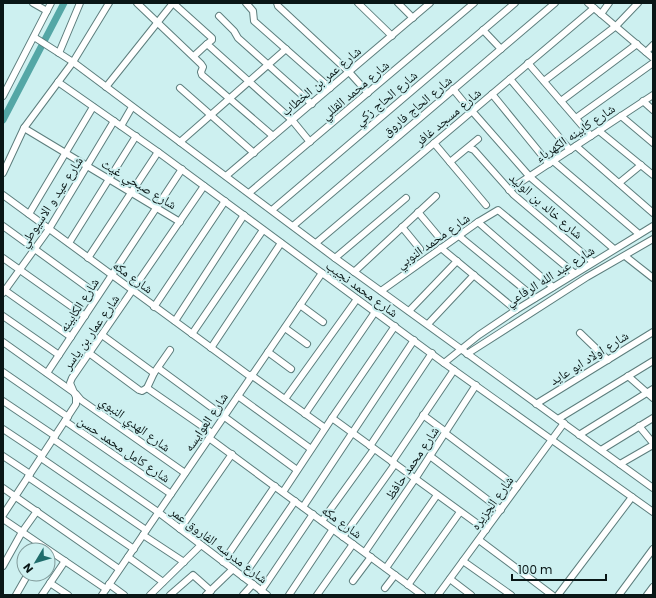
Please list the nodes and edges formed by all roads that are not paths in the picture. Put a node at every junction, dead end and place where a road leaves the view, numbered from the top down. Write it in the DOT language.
graph roads {
  1 [pos="33,3"];
  2 [pos="51,3"];
  3 [pos="80,3"];
  4 [pos="109,3"];
  5 [pos="137,3"];
  6 [pos="173,3"];
  7 [pos="246,3"];
  8 [pos="277,3"];
  9 [pos="358,3"];
  10 [pos="398,3"];
  11 [pos="430,3"];
  12 [pos="474,3"];
  13 [pos="515,3"];
  14 [pos="555,3"];
  15 [pos="588,3"];
  16 [pos="609,3"];
  17 [pos="638,3"];
  18 [pos="594,8"];
  19 [pos="47,11"];
  20 [pos="601,14"];
  21 [pos="219,16"];
  22 [pos="413,18"];
  23 [pos="157,22"];
  24 [pos="616,26"];
  25 [pos="483,30"];
  26 [pos="392,36"];
  27 [pos="34,37"];
  28 [pos="208,44"];
  29 [pos="637,44"];
  30 [pos="653,45"];
  31 [pos="286,49"];
  32 [pos="500,49"];
  33 [pos="57,52"];
  34 [pos="646,52"];
  35 [pos="194,56"];
  36 [pos="653,58"];
  37 [pos="73,62"];
  38 [pos="528,63"];
  39 [pos="653,63"];
  40 [pos="269,65"];
  41 [pos="349,72"];
  42 [pos="510,79"];
  43 [pos="249,81"];
  44 [pos="58,82"];
  45 [pos="544,82"];
  46 [pos="106,87"];
  47 [pos="180,88"];
  48 [pos="330,88"];
  49 [pos="453,90"];
  50 [pos="368,93"];
  51 [pos="492,94"];
  52 [pos="653,95"];
  53 [pos="3,96"];
  54 [pos="230,98"];
  55 [pos="561,101"];
  56 [pos="643,101"];
  57 [pos="312,104"];
  58 [pos="93,107"];
  59 [pos="132,107"];
  60 [pos="653,110"];
  61 [pos="472,111"];
  62 [pos="211,115"];
  63 [pos="621,116"];
  64 [pos="576,118"];
  65 [pos="292,120"];
  66 [pos="114,121"];
  67 [pos="121,126"];
  68 [pos="24,128"];
  69 [pos="599,131"];
  70 [pos="136,136"];
  71 [pos="273,136"];
  72 [pos="591,136"];
  73 [pos="478,139"];
  74 [pos="180,142"];
  75 [pos="310,142"];
  76 [pos="434,143"];
  77 [pos="653,143"];
  78 [pos="469,148"];
  79 [pos="573,148"];
  80 [pos="158,152"];
  81 [pos="66,153"];
  82 [pos="254,153"];
  83 [pos="450,162"];
  84 [pos="551,162"];
  85 [pos="641,165"];
  86 [pos="87,166"];
  87 [pos="182,169"];
  88 [pos="3,173"];
  89 [pos="653,175"];
  90 [pos="226,176"];
  91 [pos="530,176"];
  92 [pos="109,179"];
  93 [pos="619,183"];
  94 [pos="204,186"];
  95 [pos="509,190"];
  96 [pos="132,192"];
  97 [pos="249,193"];
  98 [pos="3,195"];
  99 [pos="436,196"];
  100 [pos="406,198"];
  101 [pos="225,201"];
  102 [pos="486,206"];
  103 [pos="156,207"];
  104 [pos="272,210"];
  105 [pos="418,212"];
  106 [pos="653,213"];
  107 [pos="30,214"];
  108 [pos="244,215"];
  109 [pos="180,222"];
  110 [pos="478,222"];
  111 [pos="3,226"];
  112 [pos="293,226"];
  113 [pos="653,226"];
  114 [pos="402,227"];
  115 [pos="49,229"];
  116 [pos="263,230"];
  117 [pos="638,234"];
  118 [pos="438,236"];
  119 [pos="459,236"];
  120 [pos="651,242"];
  121 [pos="281,243"];
  122 [pos="316,243"];
  123 [pos="69,244"];
  124 [pos="441,248"];
  125 [pos="35,249"];
  126 [pos="420,249"];
  127 [pos="614,249"];
  128 [pos="625,256"];
  129 [pos="3,258"];
  130 [pos="88,258"];
  131 [pos="335,258"];
  132 [pos="457,261"];
  133 [pos="593,262"];
  134 [pos="20,270"];
  135 [pos="354,272"];
  136 [pos="322,273"];
  137 [pos="574,273"];
  138 [pos="112,275"];
  139 [pos="474,275"];
  140 [pos="653,278"];
  141 [pos="553,287"];
  142 [pos="4,291"];
  143 [pos="133,291"];
  144 [pos="381,291"];
  145 [pos="98,295"];
  146 [pos="535,298"];
  147 [pos="357,299"];
  148 [pos="300,305"];
  149 [pos="154,307"];
  150 [pos="516,310"];
  151 [pos="409,311"];
  152 [pos="375,312"];
  153 [pos="3,316"];
  154 [pos="84,316"];
  155 [pos="174,321"];
  156 [pos="323,322"];
  157 [pos="428,324"];
  158 [pos="394,326"];
  159 [pos="284,328"];
  160 [pos="653,332"];
  161 [pos="580,333"];
  162 [pos="192,334"];
  163 [pos="102,335"];
  164 [pos="71,337"];
  165 [pos="414,340"];
  166 [pos="3,342"];
  167 [pos="307,344"];
  168 [pos="211,348"];
  169 [pos="460,349"];
  170 [pos="170,350"];
  171 [pos="268,352"];
  172 [pos="89,353"];
  173 [pos="432,354"];
  174 [pos="467,354"];
  175 [pos="59,355"];
  176 [pos="608,360"];
  177 [pos="653,361"];
  178 [pos="444,363"];
  179 [pos="291,369"];
  180 [pos="156,370"];
  181 [pos="454,370"];
  182 [pos="3,372"];
  183 [pos="47,373"];
  184 [pos="251,376"];
  185 [pos="628,376"];
  186 [pos="476,386"];
  187 [pos="147,388"];
  188 [pos="653,389"];
  189 [pos="74,392"];
  190 [pos="647,393"];
  191 [pos="238,396"];
  192 [pos="653,398"];
  193 [pos="284,399"];
  194 [pos="3,400"];
  195 [pos="536,404"];
  196 [pos="305,414"];
  197 [pos="423,415"];
  198 [pos="224,416"];
  199 [pos="332,418"];
  200 [pos="653,418"];
  201 [pos="558,419"];
  202 [pos="66,420"];
  203 [pos="564,424"];
  204 [pos="639,426"];
  205 [pos="325,428"];
  206 [pos="3,429"];
  207 [pos="446,432"];
  208 [pos="352,433"];
  209 [pos="579,435"];
  210 [pos="211,436"];
  211 [pos="54,437"];
  212 [pos="552,440"];
  213 [pos="653,444"];
  214 [pos="372,448"];
  215 [pos="311,449"];
  216 [pos="600,450"];
  217 [pos="232,454"];
  218 [pos="3,456"];
  219 [pos="430,456"];
  220 [pos="42,457"];
  221 [pos="393,463"];
  222 [pos="620,464"];
  223 [pos="297,470"];
  224 [pos="185,474"];
  225 [pos="29,476"];
  226 [pos="415,479"];
  227 [pos="275,486"];
  228 [pos="517,487"];
  229 [pos="3,488"];
  230 [pos="653,488"];
  231 [pos="283,492"];
  232 [pos="171,494"];
  233 [pos="437,495"];
  234 [pos="15,496"];
  235 [pos="632,497"];
  236 [pos="295,501"];
  237 [pos="304,507"];
  238 [pos="500,510"];
  239 [pos="37,511"];
  240 [pos="158,512"];
  241 [pos="460,512"];
  242 [pos="653,512"];
  243 [pos="313,514"];
  244 [pos="3,515"];
  245 [pos="3,519"];
  246 [pos="322,521"];
  247 [pos="180,529"];
  248 [pos="333,529"];
  249 [pos="486,530"];
  250 [pos="22,532"];
  251 [pos="144,533"];
  252 [pos="343,537"];
  253 [pos="478,540"];
  254 [pos="34,542"];
  255 [pos="353,544"];
  256 [pos="201,545"];
  257 [pos="134,549"];
  258 [pos="653,549"];
  259 [pos="365,552"];
  260 [pos="56,556"];
  261 [pos="128,557"];
  262 [pos="371,557"];
  263 [pos="65,561"];
  264 [pos="463,561"];
  265 [pos="184,562"];
  266 [pos="223,562"];
  267 [pos="3,566"];
  268 [pos="386,568"];
  269 [pos="119,569"];
  270 [pos="233,569"];
  271 [pos="396,575"];
  272 [pos="243,577"];
  273 [pos="450,579"];
  274 [pos="353,581"];
  275 [pos="23,582"];
  276 [pos="163,582"];
  277 [pos="50,583"];
  278 [pos="253,584"];
  279 [pos="408,585"];
  280 [pos="108,586"];
  281 [pos="653,587"];
  282 [pos="385,588"];
  283 [pos="414,589"];
  284 [pos="261,591"];
  285 [pos="209,593"];
  286 [pos="545,593"];
  287 [pos="16,595"];
  288 [pos="42,595"];
  289 [pos="68,595"];
  290 [pos="102,595"];
  291 [pos="124,595"];
  292 [pos="150,595"];
  293 [pos="170,595"];
  294 [pos="243,595"];
  295 [pos="267,595"];
  296 [pos="289,595"];
  297 [pos="317,595"];
  298 [pos="409,595"];
  299 [pos="422,595"];
  300 [pos="438,595"];
  301 [pos="471,595"];
  302 [pos="511,595"];
  303 [pos="552,595"];
  304 [pos="558,595"];
  305 [pos="619,595"];
  306 [pos="647,595"];
  1 -- 19 [label="street"];
  2 -- 19 [label="street"];
  3 -- 33 [label="street"];
  4 -- 37 [label="street"];
  5 -- 23 [label="street"];
  6 -- 23 [label="street"];
  6 -- 28 [label="street"];
  7 -- 31 [label="street"];
  8 -- 41 [label="street"];
  9 -- 26 [label="street"];
  10 -- 22 [label="street"];
  11 -- 22 [label="street, شارع عمر بن الخطاب"];
  12 -- 50 [label="street, شارع محمد القللي"];
  13 -- 25 [label="street, شارع الحاج زكي"];
  14 -- 32 [label="street, شارع الحاج فاروق"];
  15 -- 18 [label="street"];
  16 -- 20 [label="street"];
  17 -- 24 [label="street"];
  18 -- 20 [label="street"];
  18 -- 38 [label="street, شارع مسجد غافر"];
  19 -- 27 [label="street"];
  20 -- 24 [label="street"];
  21 -- 40 [label="street"];
  22 -- 26 [label="street, شارع عمر بن الخطاب"];
  23 -- 35 [label="street"];
  23 -- 46 [label="street"];
  24 -- 29 [label="street"];
  24 -- 45 [label="street"];
  25 -- 32 [label="street"];
  25 -- 104 [label="street, شارع الحاج زكي"];
  26 -- 41 [label="street, شارع عمر بن الخطاب"];
  27 -- 33 [label="street, شارع محمد نجيب"];
  27 -- 53 [label="street"];
  28 -- 35 [label="street"];
  28 -- 43 [label="street"];
  29 -- 34 [label="street"];
  29 -- 55 [label="street"];
  30 -- 34 [label="street"];
  31 -- 40 [label="street"];
  31 -- 48 [label="street"];
  32 -- 49 [label="street, شارع الحاج فاروق"];
  33 -- 37 [label="street, شارع محمد نجيب"];
  34 -- 36 [label="street"];
  35 -- 54 [label="street"];
  37 -- 44 [label="street"];
  37 -- 46 [label="street, شارع محمد نجيب"];
  38 -- 42 [label="street, شارع مسجد غافر"];
  38 -- 45 [label="street"];
  39 -- 64 [label="street"];
  40 -- 43 [label="street"];
  40 -- 57 [label="street"];
  41 -- 48 [label="street, شارع عمر بن الخطاب"];
  41 -- 50 [label="street"];
  42 -- 51 [label="street, شارع مسجد غافر"];
  42 -- 79 [label="street"];
  43 -- 54 [label="street"];
  43 -- 65 [label="street"];
  44 -- 58 [label="street, شارع محمد نجيب"];
  44 -- 68 [label="street"];
  45 -- 55 [label="street"];
  46 -- 59 [label="street, شارع محمد نجيب"];
  47 -- 62 [label="street"];
  48 -- 57 [label="street, شارع عمر بن الخطاب"];
  49 -- 61 [label="street"];
  49 -- 112 [label="street, شارع الحاج فاروق"];
  50 -- 75 [label="street, شارع محمد القللي"];
  51 -- 61 [label="street, شارع مسجد غافر"];
  51 -- 84 [label="street"];
  52 -- 56 [label="street, شارع كابينه الكهرباء"];
  54 -- 62 [label="street"];
  54 -- 71 [label="street"];
  55 -- 64 [label="street"];
  56 -- 60 [label="street"];
  56 -- 63 [label="street, شارع كابينه الكهرباء"];
  57 -- 65 [label="street, شارع عمر بن الخطاب"];
  58 -- 66 [label="street, شارع محمد نجيب"];
  58 -- 81 [label="street"];
  59 -- 67 [label="street"];
  59 -- 74 [label="street, شارع محمد نجيب"];
  61 -- 76 [label="street, شارع مسجد غافر"];
  61 -- 91 [label="street"];
  62 -- 74 [label="street"];
  62 -- 82 [label="street"];
  63 -- 69 [label="street, شارع كابينه الكهرباء"];
  63 -- 77 [label="street"];
  64 -- 72 [label="street"];
  65 -- 71 [label="street, شارع عمر بن الخطاب"];
  65 -- 75 [label="street"];
  66 -- 67 [label="street, شارع محمد نجيب"];
  66 -- 86 [label="street, شارع عيد و الاسيوطي"];
  67 -- 70 [label="street, شارع محمد نجيب"];
  68 -- 81 [label="street, شارع صبحي غيث"];
  68 -- 88 [label="street"];
  69 -- 72 [label="street, شارع كابينه الكهرباء"];
  69 -- 85 [label="street"];
  70 -- 80 [label="street, شارع محمد نجيب"];
  70 -- 92 [label="street"];
  71 -- 82 [label="street, شارع عمر بن الخطاب"];
  72 -- 79 [label="street, شارع كابينه الكهرباء"];
  73 -- 78 [label="street"];
  74 -- 90 [label="street, شارع محمد نجيب"];
  75 -- 97 [label="street, شارع محمد القللي"];
  76 -- 83 [label="street"];
  76 -- 122 [label="street, شارع مسجد غافر"];
  78 -- 83 [label="street"];
  78 -- 95 [label="street, شارع خالد بن الوليد"];
  79 -- 84 [label="street, شارع كابينه الكهرباء"];
  79 -- 93 [label="street"];
  80 -- 87 [label="street, شارع محمد نجيب"];
  80 -- 96 [label="street"];
  81 -- 86 [label="street, شارع صبحي غيث"];
  81 -- 107 [label="street"];
  82 -- 90 [label="street, شارع عمر بن الخطاب"];
  83 -- 102 [label="street"];
  84 -- 91 [label="street, شارع كابينه الكهرباء"];
  84 -- 117 [label="street"];
  85 -- 89 [label="street"];
  85 -- 93 [label="street"];
  86 -- 92 [label="street, شارع صبحي غيث"];
  86 -- 115 [label="street, شارع عيد و الاسيوطي"];
  87 -- 94 [label="street, شارع محمد نجيب"];
  87 -- 103 [label="street, شارع الكابينه"];
  90 -- 97 [label="street, شارع محمد نجيب"];
  91 -- 95 [label="street, شارع كابينه الكهرباء"];
  91 -- 127 [label="street"];
  92 -- 96 [label="street, شارع صبحي غيث"];
  92 -- 123 [label="street"];
  93 -- 106 [label="street"];
  94 -- 101 [label="street, شارع محمد نجيب"];
  94 -- 109 [label="street, شارع عمار بن ياسر"];
  95 -- 133 [label="street, شارع خالد بن الوليد"];
  96 -- 103 [label="street, شارع صبحي غيث"];
  96 -- 130 [label="street"];
  97 -- 104 [label="street, شارع محمد نجيب"];
  98 -- 107 [label="street, شارع مكه"];
  99 -- 105 [label="street"];
  100 -- 131 [label="street"];
  101 -- 108 [label="street, شارع محمد نجيب"];
  101 -- 149 [label="street"];
  103 -- 109 [label="street, شارع صبحي غيث"];
  103 -- 138 [label="street, شارع الكابينه"];
  104 -- 112 [label="street, شارع محمد نجيب"];
  105 -- 114 [label="street"];
  105 -- 118 [label="street"];
  107 -- 115 [label="street, شارع مكه"];
  108 -- 116 [label="street, شارع محمد نجيب"];
  108 -- 155 [label="street"];
  109 -- 143 [label="street, شارع عمار بن ياسر"];
  110 -- 119 [label="street, شارع محمد النوبي"];
  110 -- 137 [label="street, شارع محمد النوبي"];
  110 -- 141 [label="street"];
  111 -- 125 [label="street"];
  112 -- 122 [label="street, شارع محمد نجيب"];
  113 -- 117 [label="street, شارع عبد الله الرفاعي"];
  114 -- 126 [label="street"];
  114 -- 135 [label="street"];
  115 -- 123 [label="street, شارع مكه"];
  115 -- 125 [label="street, شارع عيد و الاسيوطي"];
  116 -- 121 [label="street, شارع محمد نجيب"];
  116 -- 162 [label="street"];
  117 -- 127 [label="street, شارع عبد الله الرفاعي"];
  119 -- 124 [label="street, شارع محمد النوبي"];
  119 -- 146 [label="street"];
  120 -- 128 [label="street, شارع عبد الله الرفاعي"];
  121 -- 136 [label="street, شارع محمد نجيب"];
  121 -- 168 [label="street"];
  122 -- 131 [label="street, شارع محمد نجيب"];
  123 -- 130 [label="street, شارع مكه"];
  124 -- 132 [label="street"];
  124 -- 144 [label="street, شارع محمد النوبي"];
  125 -- 134 [label="street, شارع عيد و الاسيوطي"];
  125 -- 145 [label="street"];
  127 -- 133 [label="street, شارع عبد الله الرفاعي"];
  128 -- 140 [label="street"];
  128 -- 174 [label="street, شارع عبد الله الرفاعي"];
  129 -- 134 [label="street"];
  130 -- 138 [label="street, شارع مكه"];
  131 -- 135 [label="street, شارع محمد نجيب"];
  132 -- 139 [label="street"];
  132 -- 151 [label="street"];
  133 -- 137 [label="street, شارع عبد الله الرفاعي"];
  134 -- 142 [label="street, شارع عيد و الاسيوطي"];
  134 -- 154 [label="street"];
  135 -- 144 [label="street, شارع محمد نجيب"];
  136 -- 147 [label="street, شارع محمد نجيب"];
  136 -- 148 [label="street, شارع العوايسه"];
  137 -- 141 [label="street, شارع عبد الله الرفاعي"];
  138 -- 143 [label="street, شارع مكه"];
  138 -- 145 [label="street, شارع الكابينه"];
  139 -- 150 [label="street"];
  139 -- 157 [label="street"];
  141 -- 146 [label="street, شارع عبد الله الرفاعي"];
  142 -- 164 [label="street"];
  143 -- 149 [label="street, شارع مكه"];
  143 -- 163 [label="street, شارع عمار بن ياسر"];
  144 -- 151 [label="street, شارع محمد نجيب"];
  145 -- 154 [label="street, شارع الكابينه"];
  146 -- 150 [label="street, شارع عبد الله الرفاعي"];
  147 -- 152 [label="street, شارع محمد نجيب"];
  147 -- 193 [label="street"];
  148 -- 156 [label="street"];
  148 -- 159 [label="street, شارع العوايسه"];
  149 -- 155 [label="street, شارع مكه"];
  150 -- 169 [label="street, شارع عبد الله الرفاعي"];
  151 -- 157 [label="street, شارع محمد نجيب"];
  152 -- 158 [label="street, شارع محمد نجيب"];
  152 -- 196 [label="street"];
  153 -- 175 [label="street"];
  154 -- 164 [label="street, شارع الكابينه"];
  155 -- 162 [label="street, شارع مكه"];
  157 -- 169 [label="street, شارع محمد نجيب"];
  158 -- 165 [label="street, شارع محمد نجيب"];
  158 -- 199 [label="street"];
  159 -- 167 [label="street"];
  159 -- 171 [label="street, شارع العوايسه"];
  160 -- 176 [label="street, شارع اولاد ابو عايد"];
  161 -- 176 [label="street"];
  162 -- 168 [label="street, شارع مكه"];
  163 -- 172 [label="street, شارع عمار بن ياسر"];
  163 -- 180 [label="street"];
  164 -- 175 [label="street, شارع الكابينه"];
  165 -- 173 [label="street, شارع محمد نجيب"];
  165 -- 208 [label="street"];
  166 -- 183 [label="street, شارع الهدي النبوي"];
  168 -- 184 [label="street, شارع مكه"];
  169 -- 174 [label="street, شارع محمد نجيب"];
  169 -- 178 [label="street, شارع عبد الله الرفاعي"];
  170 -- 180 [label="street"];
  171 -- 179 [label="street"];
  171 -- 184 [label="street, شارع العوايسه"];
  172 -- 187 [label="street"];
  172 -- 189 [label="street, شارع عمار بن ياسر"];
  173 -- 178 [label="street, شارع محمد نجيب"];
  173 -- 214 [label="street"];
  174 -- 195 [label="street, شارع محمد نجيب"];
  175 -- 183 [label="street, شارع الكابينه"];
  176 -- 195 [label="street, شارع اولاد ابو عايد"];
  177 -- 185 [label="street"];
  178 -- 181 [label="street, شارع محمد نجيب"];
  180 -- 187 [label="street"];
  180 -- 198 [label="street"];
  181 -- 186 [label="street, شارع محمد نجيب"];
  181 -- 197 [label="street"];
  182 -- 202 [label="street, شارع كامل محمد حسن"];
  183 -- 189 [label="street, شارع الهدي النبوي"];
  184 -- 191 [label="street, شارع العوايسه"];
  184 -- 193 [label="street, شارع مكه"];
  185 -- 190 [label="street"];
  185 -- 201 [label="street"];
  186 -- 207 [label="street, شارع محمد حافظ"];
  186 -- 212 [label="street, شارع محمد نجيب"];
  187 -- 210 [label="street, شارع مكه"];
  188 -- 190 [label="street"];
  189 -- 202 [label="street, شارع عمار بن ياسر"];
  189 -- 224 [label="street, شارع الهدي النبوي"];
  190 -- 192 [label="street"];
  190 -- 209 [label="street"];
  191 -- 198 [label="street, شارع العوايسه"];
  191 -- 215 [label="street"];
  193 -- 196 [label="street, شارع مكه"];
  194 -- 211 [label="street, شارع مدرسه الفاروق عمر"];
  195 -- 201 [label="street, شارع محمد نجيب"];
  196 -- 205 [label="street, شارع مكه"];
  197 -- 207 [label="street"];
  197 -- 221 [label="street"];
  198 -- 210 [label="street, شارع العوايسه"];
  198 -- 223 [label="street"];
  199 -- 205 [label="street"];
  199 -- 208 [label="street"];
  200 -- 204 [label="street"];
  201 -- 203 [label="street, شارع محمد نجيب"];
  202 -- 211 [label="street, شارع عمار بن ياسر"];
  202 -- 232 [label="street, شارع كامل محمد حسن"];
  203 -- 209 [label="street, شارع محمد نجيب"];
  203 -- 212 [label="street, شارع الجزيره"];
  204 -- 213 [label="street"];
  204 -- 216 [label="street"];
  205 -- 215 [label="street"];
  206 -- 220 [label="street"];
  207 -- 219 [label="street, شارع محمد حافظ"];
  207 -- 228 [label="street"];
  208 -- 214 [label="street"];
  208 -- 237 [label="street"];
  209 -- 216 [label="street, شارع محمد نجيب"];
  210 -- 217 [label="street, شارع مكه"];
  210 -- 224 [label="street, شارع العوايسه"];
  211 -- 220 [label="street, شارع عمار بن ياسر"];
  211 -- 240 [label="street, شارع مدرسه الفاروق عمر"];
  212 -- 228 [label="street, شارع الجزيره"];
  212 -- 235 [label="street, شارع محمد نجيب"];
  213 -- 222 [label="street"];
  214 -- 221 [label="street"];
  214 -- 246 [label="street"];
  215 -- 223 [label="street"];
  216 -- 222 [label="street, شارع محمد نجيب"];
  217 -- 227 [label="street, شارع مكه"];
  217 -- 247 [label="street"];
  218 -- 225 [label="street"];
  219 -- 226 [label="street, شارع محمد حافظ"];
  219 -- 238 [label="street"];
  220 -- 225 [label="street, شارع عمار بن ياسر"];
  220 -- 251 [label="street"];
  221 -- 226 [label="street"];
  221 -- 252 [label="street"];
  222 -- 230 [label="street, شارع محمد نجيب"];
  223 -- 231 [label="street"];
  224 -- 232 [label="street, شارع العوايسه"];
  225 -- 234 [label="street, شارع عمار بن ياسر"];
  225 -- 257 [label="street"];
  226 -- 233 [label="street"];
  226 -- 259 [label="street, شارع محمد حافظ"];
  227 -- 231 [label="street, شارع مكه"];
  227 -- 266 [label="street"];
  228 -- 238 [label="street, شارع الجزيره"];
  229 -- 234 [label="street"];
  231 -- 236 [label="street, شارع مكه"];
  232 -- 240 [label="street, شارع العوايسه"];
  233 -- 241 [label="street"];
  233 -- 268 [label="street"];
  234 -- 239 [label="street"];
  234 -- 244 [label="street, شارع عمار بن ياسر"];
  235 -- 242 [label="street, شارع محمد نجيب"];
  235 -- 304 [label="street"];
  236 -- 237 [label="street, شارع مكه"];
  236 -- 272 [label="street"];
  237 -- 243 [label="street, شارع مكه"];
  238 -- 249 [label="street, شارع الجزيره"];
  239 -- 250 [label="street"];
  239 -- 269 [label="street"];
  240 -- 247 [label="street, شارع مدرسه الفاروق عمر"];
  240 -- 251 [label="street, شارع العوايسه"];
  241 -- 249 [label="street"];
  241 -- 279 [label="street"];
  243 -- 246 [label="street, شارع مكه"];
  243 -- 284 [label="street"];
  245 -- 250 [label="street"];
  246 -- 248 [label="street, شارع مكه"];
  247 -- 256 [label="street, شارع مدرسه الفاروق عمر"];
  248 -- 252 [label="street, شارع مكه"];
  248 -- 296 [label="street"];
  249 -- 253 [label="street, شارع الجزيره"];
  250 -- 254 [label="street"];
  250 -- 267 [label="street"];
  251 -- 257 [label="street, شارع العوايسه"];
  251 -- 265 [label="street"];
  252 -- 255 [label="street, شارع مكه"];
  253 -- 264 [label="street, شارع الجزيره"];
  253 -- 286 [label="street"];
  255 -- 259 [label="street, شارع مكه"];
  255 -- 297 [label="street"];
  256 -- 265 [label="street"];
  256 -- 266 [label="street, شارع مدرسه الفاروق عمر"];
  257 -- 261 [label="street, شارع العوايسه"];
  258 -- 305 [label="street"];
  259 -- 262 [label="street, شارع مكه"];
  260 -- 263 [label="street"];
  261 -- 269 [label="street, شارع العوايسه"];
  261 -- 276 [label="street"];
  262 -- 268 [label="street, شارع مكه"];
  262 -- 274 [label="street"];
  263 -- 277 [label="street"];
  263 -- 280 [label="street"];
  264 -- 273 [label="street, شارع الجزيره"];
  264 -- 302 [label="street"];
  265 -- 276 [label="street"];
  266 -- 270 [label="street, شارع مدرسه الفاروق عمر"];
  268 -- 271 [label="street, شارع مكه"];
  269 -- 280 [label="street, شارع العوايسه"];
  270 -- 272 [label="street, شارع مدرسه الفاروق عمر"];
  270 -- 285 [label="street"];
  271 -- 279 [label="street, شارع مكه"];
  271 -- 282 [label="street"];
  272 -- 278 [label="street, شارع مدرسه الفاروق عمر"];
  273 -- 300 [label="street, شارع الجزيره"];
  273 -- 301 [label="street"];
  275 -- 287 [label="street"];
  276 -- 292 [label="street"];
  277 -- 288 [label="street"];
  277 -- 289 [label="street"];
  278 -- 284 [label="street, شارع مدرسه الفاروق عمر"];
  278 -- 294 [label="street"];
  279 -- 283 [label="street, شارع مكه"];
  280 -- 290 [label="street, شارع العوايسه"];
  280 -- 291 [label="street"];
  281 -- 306 [label="street"];
  283 -- 298 [label="street"];
  283 -- 299 [label="street, شارع مكه"];
  284 -- 295 [label="street, شارع مدرسه الفاروق عمر"];
  285 -- 293 [label="street"];
  286 -- 303 [label="street"];
}
